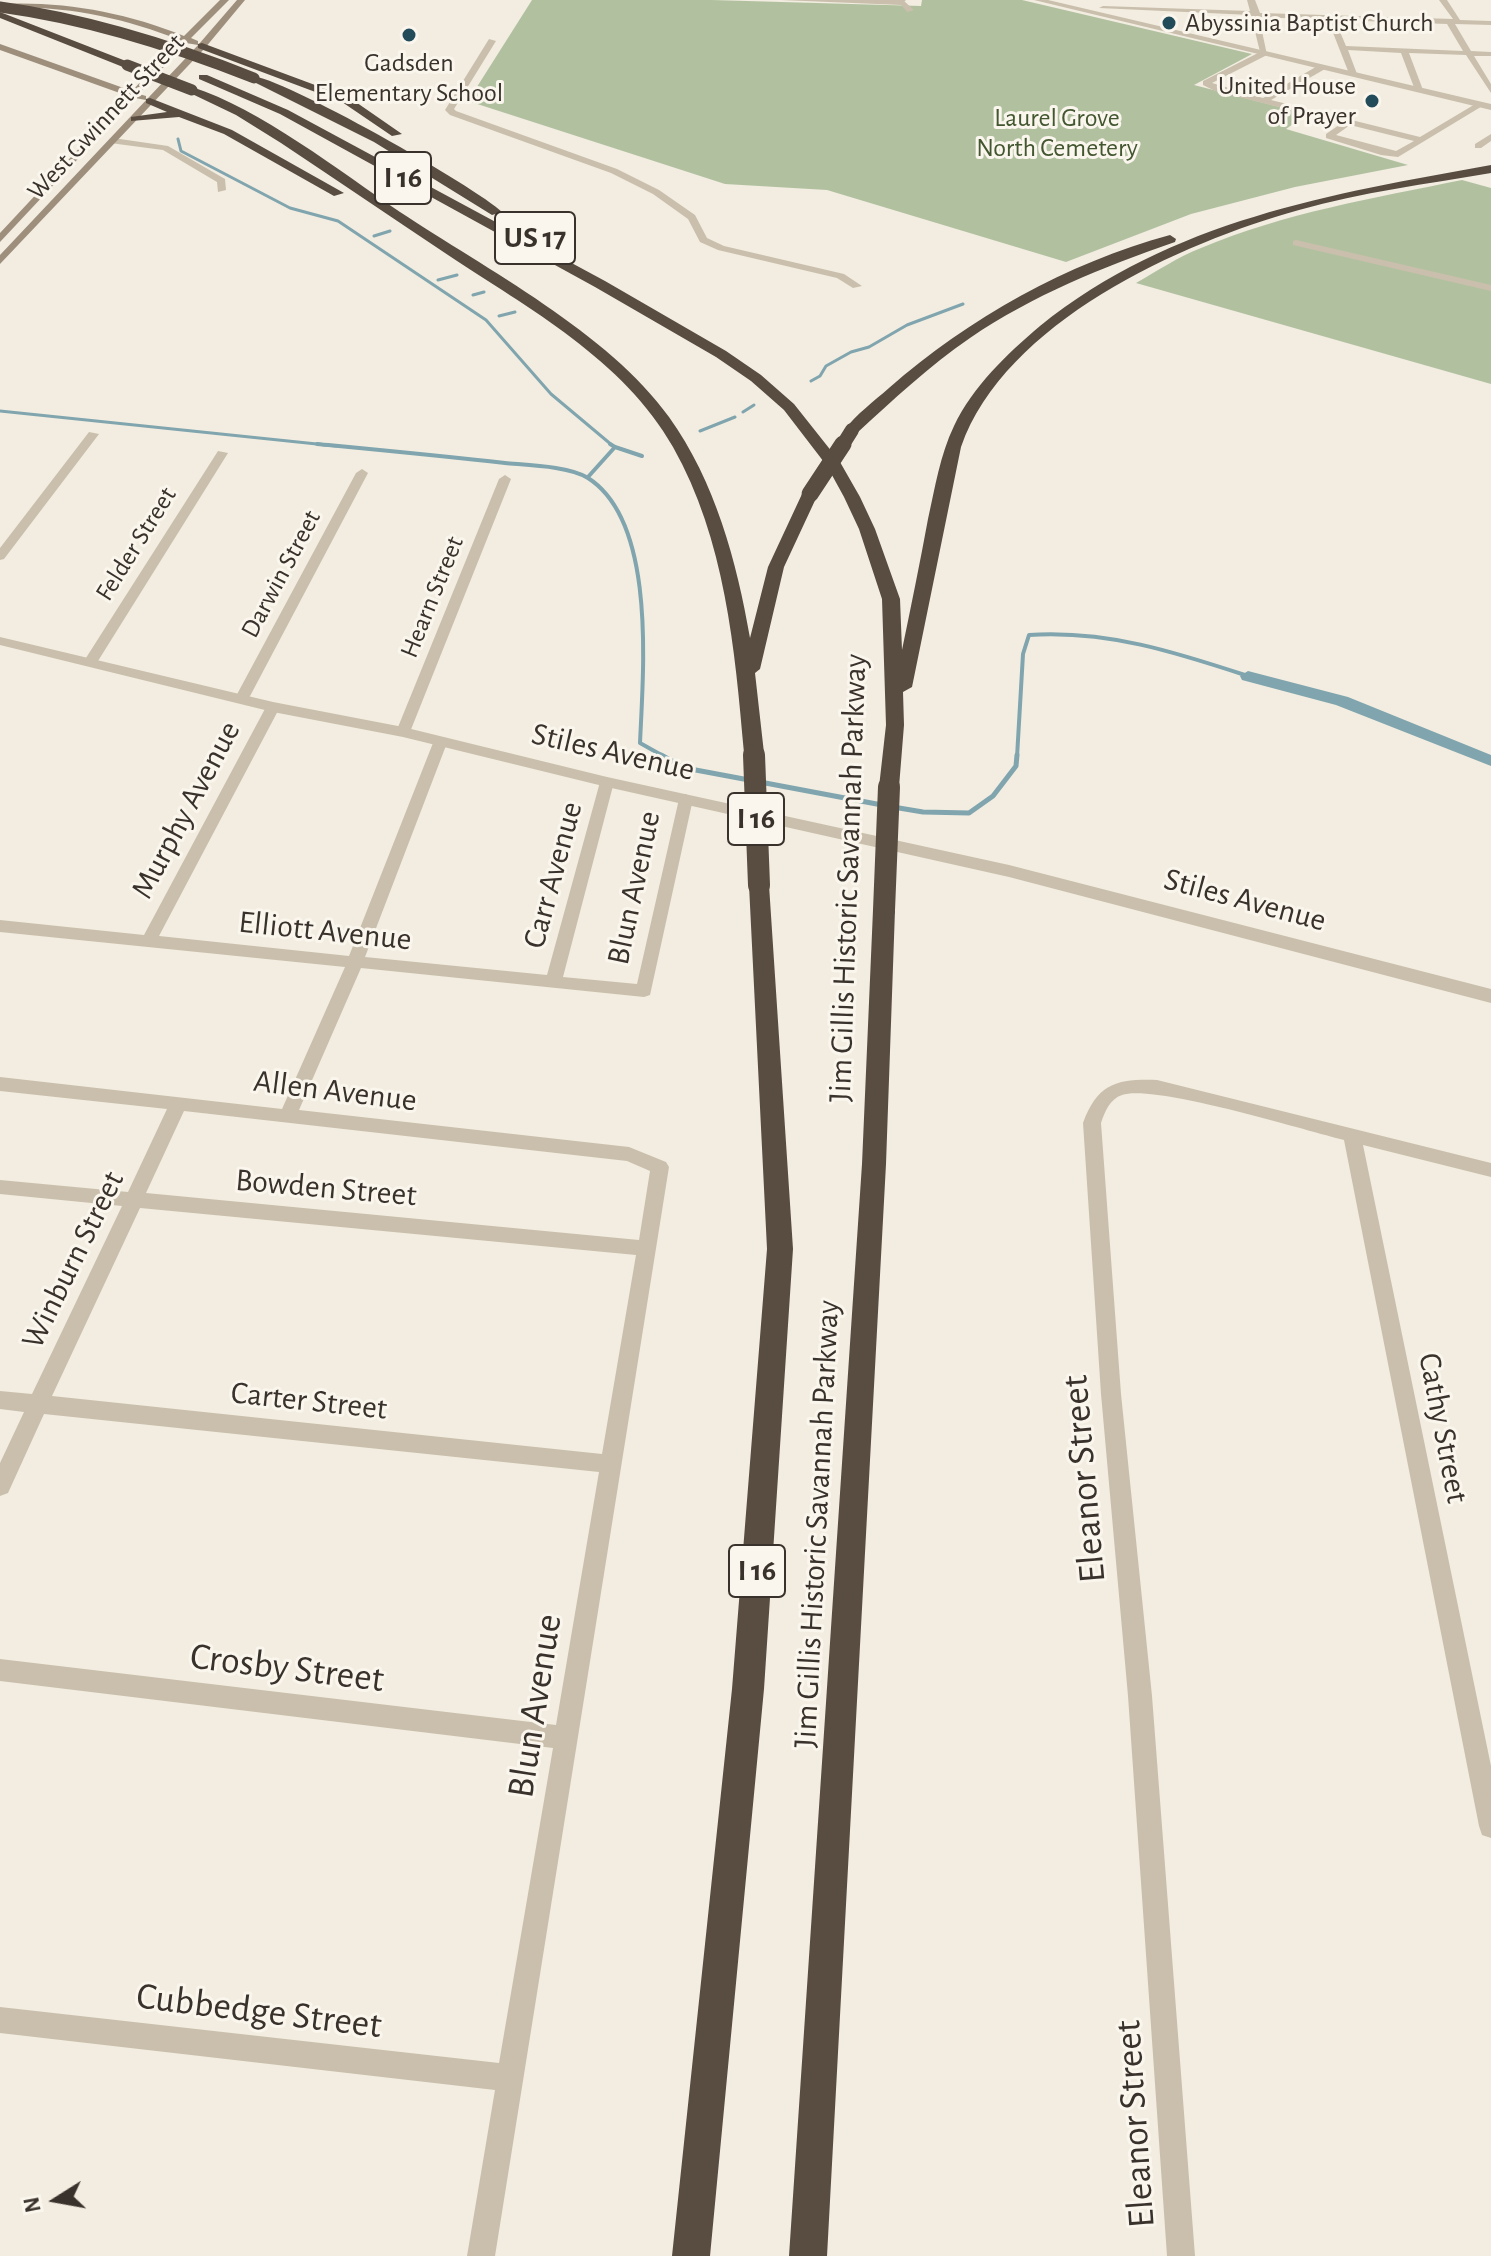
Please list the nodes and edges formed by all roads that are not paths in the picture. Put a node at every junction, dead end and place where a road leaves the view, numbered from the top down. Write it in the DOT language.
graph roads {
  1 [pos="12,0"];
  2 [pos="225,0"];
  3 [pos="241,0"];
  4 [pos="785,0"];
  5 [pos="1038,0"];
  6 [pos="1251,0"];
  7 [pos="1443,0"];
  8 [pos="901,1"];
  9 [pos="1103,7"];
  10 [pos="1362,8"];
  11 [pos="910,10"];
  12 [pos="1,11"];
  13 [pos="1256,14"];
  14 [pos="1331,18"];
  15 [pos="1367,19"];
  16 [pos="1454,22"];
  17 [pos="1491,23"];
  18 [pos="196,28"];
  19 [pos="0,29"];
  20 [pos="159,31"];
  21 [pos="185,39"];
  22 [pos="492,41"];
  23 [pos="118,45"];
  24 [pos="202,46"];
  25 [pos="0,47"];
  26 [pos="1345,48"];
  27 [pos="1404,50"];
  28 [pos="1264,53"];
  29 [pos="1469,53"];
  30 [pos="1491,54"];
  31 [pos="155,58"];
  32 [pos="124,63"];
  33 [pos="1322,67"];
  34 [pos="1353,74"];
  35 [pos="1490,87"];
  36 [pos="1419,90"];
  37 [pos="133,94"];
  38 [pos="1265,100"];
  39 [pos="150,101"];
  40 [pos="1480,105"];
  41 [pos="1491,107"];
  42 [pos="187,115"];
  43 [pos="135,119"];
  44 [pos="1350,121"];
  45 [pos="1491,137"];
  46 [pos="1422,140"];
  47 [pos="113,141"];
  48 [pos="1478,146"];
  49 [pos="1491,162"];
  50 [pos="1491,169"];
  51 [pos="221,190"];
  52 [pos="468,194"];
  53 [pos="0,239"];
  54 [pos="1296,243"];
  55 [pos="0,261"];
  56 [pos="600,284"];
  57 [pos="857,286"];
  58 [pos="1491,288"];
  59 [pos="506,289"];
  60 [pos="93,434"];
  61 [pos="222,453"];
  62 [pos="362,473"];
  63 [pos="505,479"];
  64 [pos="0,556"];
  65 [pos="0,641"];
  66 [pos="91,661"];
  67 [pos="747,683"];
  68 [pos="242,698"];
  69 [pos="273,707"];
  70 [pos="895,725"];
  71 [pos="403,732"];
  72 [pos="440,743"];
  73 [pos="607,782"];
  74 [pos="686,799"];
  75 [pos="0,926"];
  76 [pos="149,940"];
  77 [pos="355,962"];
  78 [pos="553,982"];
  79 [pos="644,991"];
  80 [pos="1491,996"];
  81 [pos="0,1084"];
  82 [pos="179,1103"];
  83 [pos="288,1114"];
  84 [pos="1352,1136"];
  85 [pos="660,1167"];
  86 [pos="1491,1170"];
  87 [pos="0,1187"];
  88 [pos="136,1200"];
  89 [pos="646,1248"];
  90 [pos="0,1400"];
  91 [pos="37,1405"];
  92 [pos="611,1464"];
  93 [pos="0,1486"];
  94 [pos="0,1670"];
  95 [pos="566,1738"];
  96 [pos="1491,1826"];
  97 [pos="0,2020"];
  98 [pos="510,2078"];
  99 [pos="481,2256"];
  100 [pos="691,2256"];
  101 [pos="808,2256"];
  102 [pos="1181,2256"];
  1 -- 23 [label="highway, bridge"];
  2 -- 18 [label="main road, West Gwinnett Street"];
  3 -- 24 [label="main road, West Gwinnett Street"];
  4 -- 8 [label="street"];
  5 -- 9 [label="street"];
  6 -- 13 [label="street"];
  7 -- 16 [label="street"];
  8 -- 11 [label="street"];
  9 -- 13 [label="street"];
  9 -- 28 [label="street"];
  10 -- 15 [label="street"];
  12 -- 20 [label="main road"];
  12 -- 32 [label="highway, Jim Gillis Historic Savannah Parkway / I 16"];
  12 -- 52 [label="highway, US 17, bridge"];
  13 -- 14 [label="street"];
  13 -- 28 [label="street"];
  14 -- 15 [label="street"];
  14 -- 26 [label="street"];
  15 -- 16 [label="street"];
  16 -- 17 [label="street"];
  16 -- 29 [label="street"];
  18 -- 20 [label="main road"];
  18 -- 21 [label="main road, West Gwinnett Street"];
  19 -- 32 [label="highway"];
  20 -- 21 [label="main road"];
  21 -- 24 [label="main road"];
  21 -- 37 [label="main road, West Gwinnett Street"];
  22 -- 57 [label="street"];
  24 -- 39 [label="main road, West Gwinnett Street"];
  24 -- 52 [label="highway"];
  25 -- 37 [label="main road"];
  26 -- 27 [label="street"];
  26 -- 34 [label="street"];
  27 -- 29 [label="street"];
  27 -- 36 [label="street"];
  28 -- 33 [label="street"];
  28 -- 38 [label="street"];
  29 -- 30 [label="street"];
  29 -- 35 [label="street"];
  31 -- 56 [label="highway, Jim Gillis Historic Savannah Parkway / I 16"];
  32 -- 59 [label="highway, Jim Gillis Historic Savannah Parkway / I 16, bridge"];
  33 -- 34 [label="street"];
  33 -- 38 [label="street"];
  34 -- 36 [label="street"];
  36 -- 40 [label="street"];
  37 -- 39 [label="main road"];
  37 -- 53 [label="main road, West Gwinnett Street"];
  38 -- 44 [label="street"];
  39 -- 42 [label="highway"];
  39 -- 43 [label="main road, West Gwinnett Street"];
  40 -- 41 [label="street"];
  40 -- 46 [label="street"];
  42 -- 43 [label="highway"];
  42 -- 59 [label="highway"];
  43 -- 47 [label="main road, West Gwinnett Street"];
  44 -- 46 [label="street"];
  44 -- 46 [label="street"];
  45 -- 48 [label="street"];
  47 -- 51 [label="street"];
  47 -- 55 [label="main road, West Gwinnett Street"];
  49 -- 67 [label="highway, bridge"];
  50 -- 70 [label="highway"];
  52 -- 56 [label="highway, US 17"];
  54 -- 58 [label="street"];
  56 -- 70 [label="highway, Jim Gillis Historic Savannah Parkway / I 16"];
  59 -- 67 [label="highway, Jim Gillis Historic Savannah Parkway / I 16"];
  60 -- 64 [label="street"];
  61 -- 66 [label="street, Felder Street"];
  62 -- 68 [label="street, Darwin Street"];
  63 -- 71 [label="street, Hearn Street"];
  65 -- 66 [label="street, Stiles Avenue"];
  66 -- 68 [label="street, Stiles Avenue"];
  67 -- 100 [label="highway, Jim Gillis Historic Savannah Parkway / I 16, bridge"];
  68 -- 69 [label="street, Stiles Avenue"];
  69 -- 71 [label="street, Stiles Avenue"];
  69 -- 76 [label="street, Murphy Avenue"];
  70 -- 101 [label="highway, Jim Gillis Historic Savannah Parkway / I 16, bridge"];
  71 -- 72 [label="street, Stiles Avenue"];
  72 -- 73 [label="street, Stiles Avenue"];
  72 -- 77 [label="street"];
  73 -- 74 [label="street, Stiles Avenue"];
  73 -- 78 [label="street, Carr Avenue"];
  74 -- 79 [label="street, Blun Avenue"];
  74 -- 80 [label="street, Stiles Avenue"];
  75 -- 76 [label="street, Elliott Avenue"];
  76 -- 77 [label="street, Elliott Avenue"];
  77 -- 78 [label="street, Elliott Avenue"];
  77 -- 83 [label="street"];
  78 -- 79 [label="street, Elliott Avenue"];
  81 -- 82 [label="street, Allen Avenue"];
  82 -- 83 [label="street, Allen Avenue"];
  82 -- 88 [label="street, Winburn Street"];
  83 -- 85 [label="street, Allen Avenue"];
  84 -- 86 [label="street, Eleanor Street"];
  84 -- 96 [label="street, Cathy Street"];
  84 -- 102 [label="street, Eleanor Street"];
  85 -- 89 [label="street, Blun Avenue"];
  87 -- 88 [label="street, Bowden Street"];
  88 -- 89 [label="street, Bowden Street"];
  88 -- 91 [label="street, Winburn Street"];
  89 -- 92 [label="street, Blun Avenue"];
  90 -- 91 [label="street, Carter Street"];
  91 -- 92 [label="street, Carter Street"];
  91 -- 93 [label="street, Winburn Street"];
  92 -- 95 [label="street, Blun Avenue"];
  94 -- 95 [label="street, Crosby Street"];
  95 -- 98 [label="street, Blun Avenue"];
  97 -- 98 [label="street, Cubbedge Street"];
  98 -- 99 [label="street, Blun Avenue"];
}
